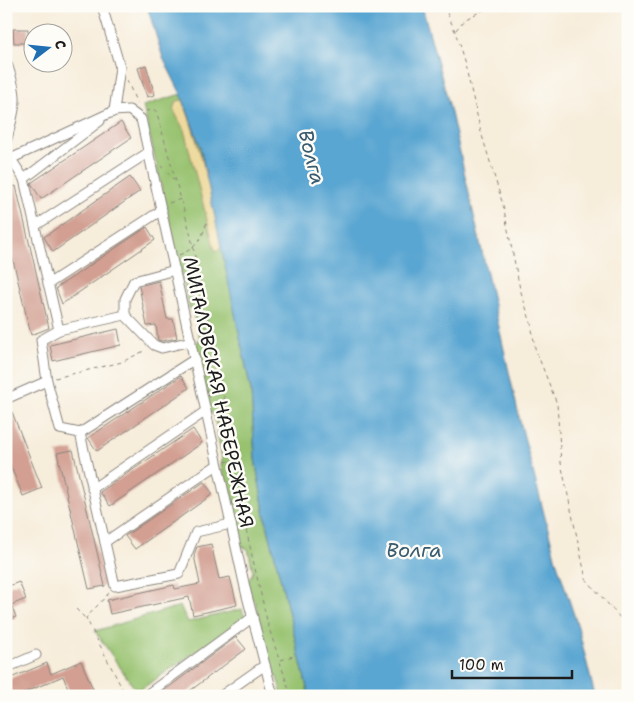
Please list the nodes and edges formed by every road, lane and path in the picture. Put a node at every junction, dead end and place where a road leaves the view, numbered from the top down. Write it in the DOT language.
graph roads {
  1 [pos="102,6"];
  2 [pos="444,6"];
  3 [pos="491,6"];
  4 [pos="455,31"];
  5 [pos="6,61"];
  6 [pos="120,67"];
  7 [pos="137,105"];
  8 [pos="117,110"];
  9 [pos="141,111"];
  10 [pos="6,142"];
  11 [pos="149,152"];
  12 [pos="9,160"];
  13 [pos="24,179"];
  14 [pos="176,182"];
  15 [pos="181,199"];
  16 [pos="161,207"];
  17 [pos="207,221"];
  18 [pos="35,226"];
  19 [pos="194,249"];
  20 [pos="186,252"];
  21 [pos="175,270"];
  22 [pos="48,284"];
  23 [pos="125,315"];
  24 [pos="59,330"];
  25 [pos="191,341"];
  26 [pos="154,345"];
  27 [pos="215,354"];
  28 [pos="207,356"];
  29 [pos="195,359"];
  30 [pos="47,381"];
  31 [pos="6,399"];
  32 [pos="225,402"];
  33 [pos="217,404"];
  34 [pos="206,411"];
  35 [pos="80,433"];
  36 [pos="217,465"];
  37 [pos="92,489"];
  38 [pos="231,524"];
  39 [pos="105,542"];
  40 [pos="115,586"];
  41 [pos="76,609"];
  42 [pos="253,617"];
  43 [pos="86,618"];
  44 [pos="628,643"];
  45 [pos="296,655"];
  46 [pos="36,656"];
  47 [pos="280,660"];
  48 [pos="265,665"];
  49 [pos="6,668"];
  50 [pos="126,696"];
  51 [pos="145,696"];
  52 [pos="221,696"];
  53 [pos="273,696"];
  54 [pos="291,696"];
  1 -- 6 [label="street"];
  2 -- 4 [label="path"];
  3 -- 4 [label="path"];
  4 -- 44 [label="path"];
  5 -- 10 [label="street"];
  6 -- 7 [label="path"];
  6 -- 8 [label="street"];
  8 -- 11 [label="street, МИГАЛОВСКАЯ НАБЕРЕЖНАЯ"];
  8 -- 12 [label="street"];
  8 -- 13 [label="street"];
  9 -- 14 [label="path"];
  11 -- 14 [label="path"];
  11 -- 16 [label="street, МИГАЛОВСКАЯ НАБЕРЕЖНАЯ"];
  11 -- 18 [label="street"];
  12 -- 13 [label="street"];
  13 -- 18 [label="street"];
  14 -- 15 [label="path"];
  15 -- 16 [label="path"];
  15 -- 19 [label="path"];
  16 -- 21 [label="street, МИГАЛОВСКАЯ НАБЕРЕЖНАЯ"];
  16 -- 22 [label="street"];
  17 -- 19 [label="path"];
  18 -- 22 [label="street"];
  19 -- 20 [label="path"];
  19 -- 27 [label="path"];
  21 -- 23 [label="street"];
  21 -- 25 [label="street, МИГАЛОВСКАЯ НАБЕРЕЖНАЯ"];
  22 -- 24 [label="street"];
  23 -- 24 [label="street"];
  23 -- 26 [label="street"];
  24 -- 30 [label="street"];
  25 -- 26 [label="street"];
  25 -- 29 [label="street, МИГАЛОВСКАЯ НАБЕРЕЖНАЯ"];
  26 -- 30 [label="path"];
  27 -- 28 [label="path"];
  27 -- 32 [label="path"];
  29 -- 34 [label="street, МИГАЛОВСКАЯ НАБЕРЕЖНАЯ"];
  29 -- 35 [label="street"];
  30 -- 31 [label="street"];
  30 -- 35 [label="street"];
  32 -- 33 [label="path"];
  32 -- 47 [label="path"];
  34 -- 36 [label="street, МИГАЛОВСКАЯ НАБЕРЕЖНАЯ"];
  34 -- 37 [label="street"];
  35 -- 37 [label="street"];
  36 -- 38 [label="street, МИГАЛОВСКАЯ НАБЕРЕЖНАЯ"];
  36 -- 39 [label="street"];
  37 -- 39 [label="street"];
  38 -- 40 [label="street"];
  38 -- 42 [label="street, МИГАЛОВСКАЯ НАБЕРЕЖНАЯ"];
  39 -- 40 [label="street"];
  40 -- 43 [label="path"];
  41 -- 43 [label="path"];
  42 -- 48 [label="street, МИГАЛОВСКАЯ НАБЕРЕЖНАЯ"];
  42 -- 51 [label="street"];
  43 -- 50 [label="path"];
  45 -- 47 [label="path"];
  46 -- 49 [label="street"];
  47 -- 54 [label="path"];
  48 -- 52 [label="street"];
  48 -- 53 [label="street, МИГАЛОВСКАЯ НАБЕРЕЖНАЯ"];
}
